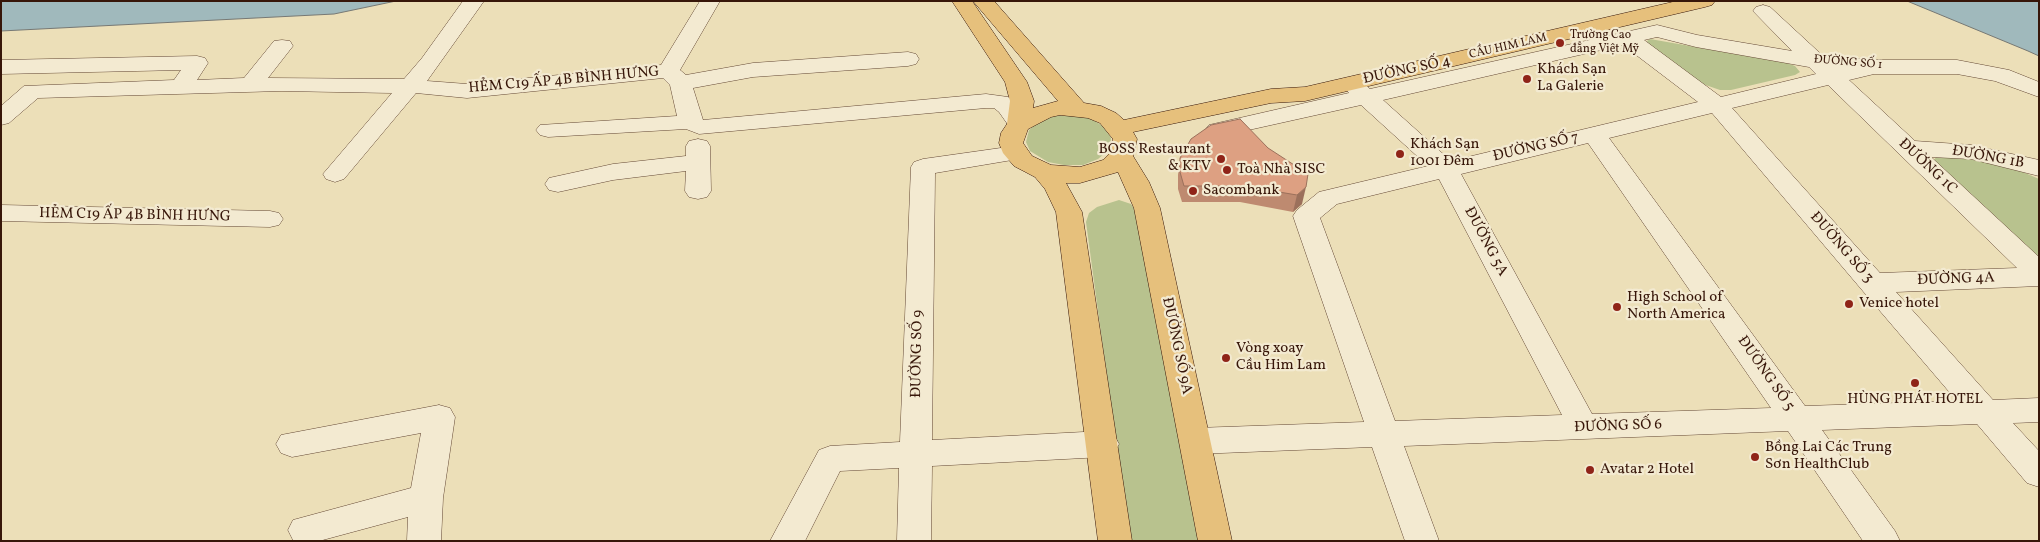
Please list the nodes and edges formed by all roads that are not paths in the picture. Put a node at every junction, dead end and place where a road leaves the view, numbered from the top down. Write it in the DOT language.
graph roads {
  1 [pos="474,1"];
  2 [pos="710,1"];
  3 [pos="962,1"];
  4 [pos="983,1"];
  5 [pos="1644,1"];
  6 [pos="1705,1"];
  7 [pos="1763,11"];
  8 [pos="1628,38"];
  9 [pos="282,46"];
  10 [pos="1448,53"];
  11 [pos="908,59"];
  12 [pos="58,65"];
  13 [pos="1,67"];
  14 [pos="1874,67"];
  15 [pos="1824,69"];
  16 [pos="675,77"];
  17 [pos="250,85"];
  18 [pos="181,86"];
  19 [pos="409,86"];
  20 [pos="1359,90"];
  21 [pos="2039,90"];
  22 [pos="32,91"];
  23 [pos="1271,96"];
  24 [pos="1717,105"];
  25 [pos="1076,108"];
  26 [pos="1,118"];
  27 [pos="694,124"];
  28 [pos="1019,124"];
  29 [pos="548,130"];
  30 [pos="1217,130"];
  31 [pos="1594,134"];
  32 [pos="1120,142"];
  33 [pos="1908,148"];
  34 [pos="1014,153"];
  35 [pos="697,162"];
  36 [pos="2039,168"];
  37 [pos="1447,170"];
  38 [pos="1044,172"];
  39 [pos="336,174"];
  40 [pos="558,184"];
  41 [pos="698,191"];
  42 [pos="1,213"];
  43 [pos="270,219"];
  44 [pos="2039,273"];
  45 [pos="2039,277"];
  46 [pos="1872,283"];
  47 [pos="2039,410"];
  48 [pos="1985,412"];
  49 [pos="1797,420"];
  50 [pos="1584,428"];
  51 [pos="1383,433"];
  52 [pos="1196,441"];
  53 [pos="292,444"];
  54 [pos="1103,444"];
  55 [pos="916,454"];
  56 [pos="2039,474"];
  57 [pos="426,498"];
  58 [pos="305,530"];
  59 [pos="424,541"];
  60 [pos="787,541"];
  61 [pos="914,541"];
  62 [pos="1114,541"];
  63 [pos="1215,541"];
  64 [pos="1422,541"];
  65 [pos="1883,541"];
  1 -- 19 [label="street"];
  2 -- 16 [label="street"];
  3 -- 28 [label="main road"];
  4 -- 25 [label="main road"];
  5 -- 10 [label="main road, CẦU HIM LAM"];
  6 -- 10 [label="main road, CẦU HIM LAM"];
  7 -- 15 [label="street, ĐƯỜNG 1C"];
  8 -- 10 [label="street, ĐƯỜNG SỐ 4"];
  8 -- 15 [label="street, ĐƯỜNG SỐ 1"];
  8 -- 20 [label="street"];
  8 -- 24 [label="street, ĐƯỜNG SỐ 3"];
  9 -- 17 [label="street"];
  10 -- 20 [label="main road, ĐƯỜNG SỐ 4"];
  10 -- 23 [label="main road, ĐƯỜNG SỐ 4"];
  11 -- 16 [label="street"];
  12 -- 13 [label="street"];
  12 -- 18 [label="street"];
  12 -- 22 [label="street"];
  14 -- 15 [label="street, ĐƯỜNG SỐ 7"];
  14 -- 21 [label="street, ĐƯỜNG SỐ 1"];
  15 -- 24 [label="street, ĐƯỜNG SỐ 7"];
  15 -- 33 [label="street, ĐƯỜNG 1C"];
  16 -- 19 [label="street, HẺM C19 ẤP 4B BÌNH HƯNG"];
  16 -- 27 [label="street, HẺM C19 ẤP 4B BÌNH HƯNG"];
  17 -- 18 [label="street, HẺM C19 ẤP 4B BÌNH HƯNG"];
  17 -- 19 [label="street, HẺM C19 ẤP 4B BÌNH HƯNG"];
  18 -- 22 [label="street, HẺM C19 ẤP 4B BÌNH HƯNG"];
  19 -- 39 [label="street"];
  20 -- 23 [label="main road, ĐƯỜNG SỐ 4"];
  20 -- 30 [label="street"];
  20 -- 37 [label="street, ĐƯỜNG 5A"];
  22 -- 26 [label="street"];
  23 -- 32 [label="main road, ĐƯỜNG SỐ 4"];
  24 -- 31 [label="street, ĐƯỜNG SỐ 7"];
  24 -- 46 [label="street, ĐƯỜNG SỐ 3"];
  25 -- 28 [label="main road"];
  25 -- 32 [label="main road"];
  27 -- 28 [label="street"];
  27 -- 29 [label="street"];
  27 -- 35 [label="street, HẺM C19 ẤP 4B BÌNH HƯNG"];
  28 -- 34 [label="main road"];
  31 -- 37 [label="street, ĐƯỜNG SỐ 7"];
  31 -- 49 [label="street, ĐƯỜNG SỐ 5"];
  32 -- 38 [label="main road"];
  32 -- 52 [label="main road, ĐƯỜNG SỐ 9A"];
  33 -- 36 [label="street, ĐƯỜNG 1B"];
  33 -- 44 [label="street, ĐƯỜNG 1C"];
  34 -- 38 [label="main road"];
  34 -- 55 [label="street, ĐƯỜNG SỐ 9"];
  35 -- 40 [label="street"];
  35 -- 41 [label="street, HẺM C19 ẤP 4B BÌNH HƯNG"];
  37 -- 50 [label="street, ĐƯỜNG 5A"];
  37 -- 51 [label="street, ĐƯỜNG SỐ 7"];
  38 -- 54 [label="main road"];
  42 -- 43 [label="street, HẺM C19 ẤP 4B BÌNH HƯNG"];
  45 -- 46 [label="street, ĐƯỜNG 4A"];
  46 -- 48 [label="street, ĐƯỜNG SỐ 3"];
  47 -- 48 [label="street, ĐƯỜNG SỐ 6"];
  48 -- 49 [label="street, ĐƯỜNG SỐ 6"];
  48 -- 56 [label="street, ĐƯỜNG SỐ 3"];
  49 -- 50 [label="street, ĐƯỜNG SỐ 6"];
  49 -- 65 [label="street, ĐƯỜNG SỐ 5"];
  50 -- 51 [label="street, ĐƯỜNG SỐ 6"];
  51 -- 52 [label="street, ĐƯỜNG SỐ 6"];
  51 -- 64 [label="street, ĐƯỜNG SỐ 7"];
  52 -- 63 [label="main road, ĐƯỜNG SỐ 9A"];
  53 -- 57 [label="street"];
  54 -- 55 [label="street"];
  54 -- 62 [label="main road"];
  55 -- 60 [label="street"];
  55 -- 61 [label="street, ĐƯỜNG SỐ 9"];
  57 -- 58 [label="street"];
  57 -- 59 [label="street"];
}
